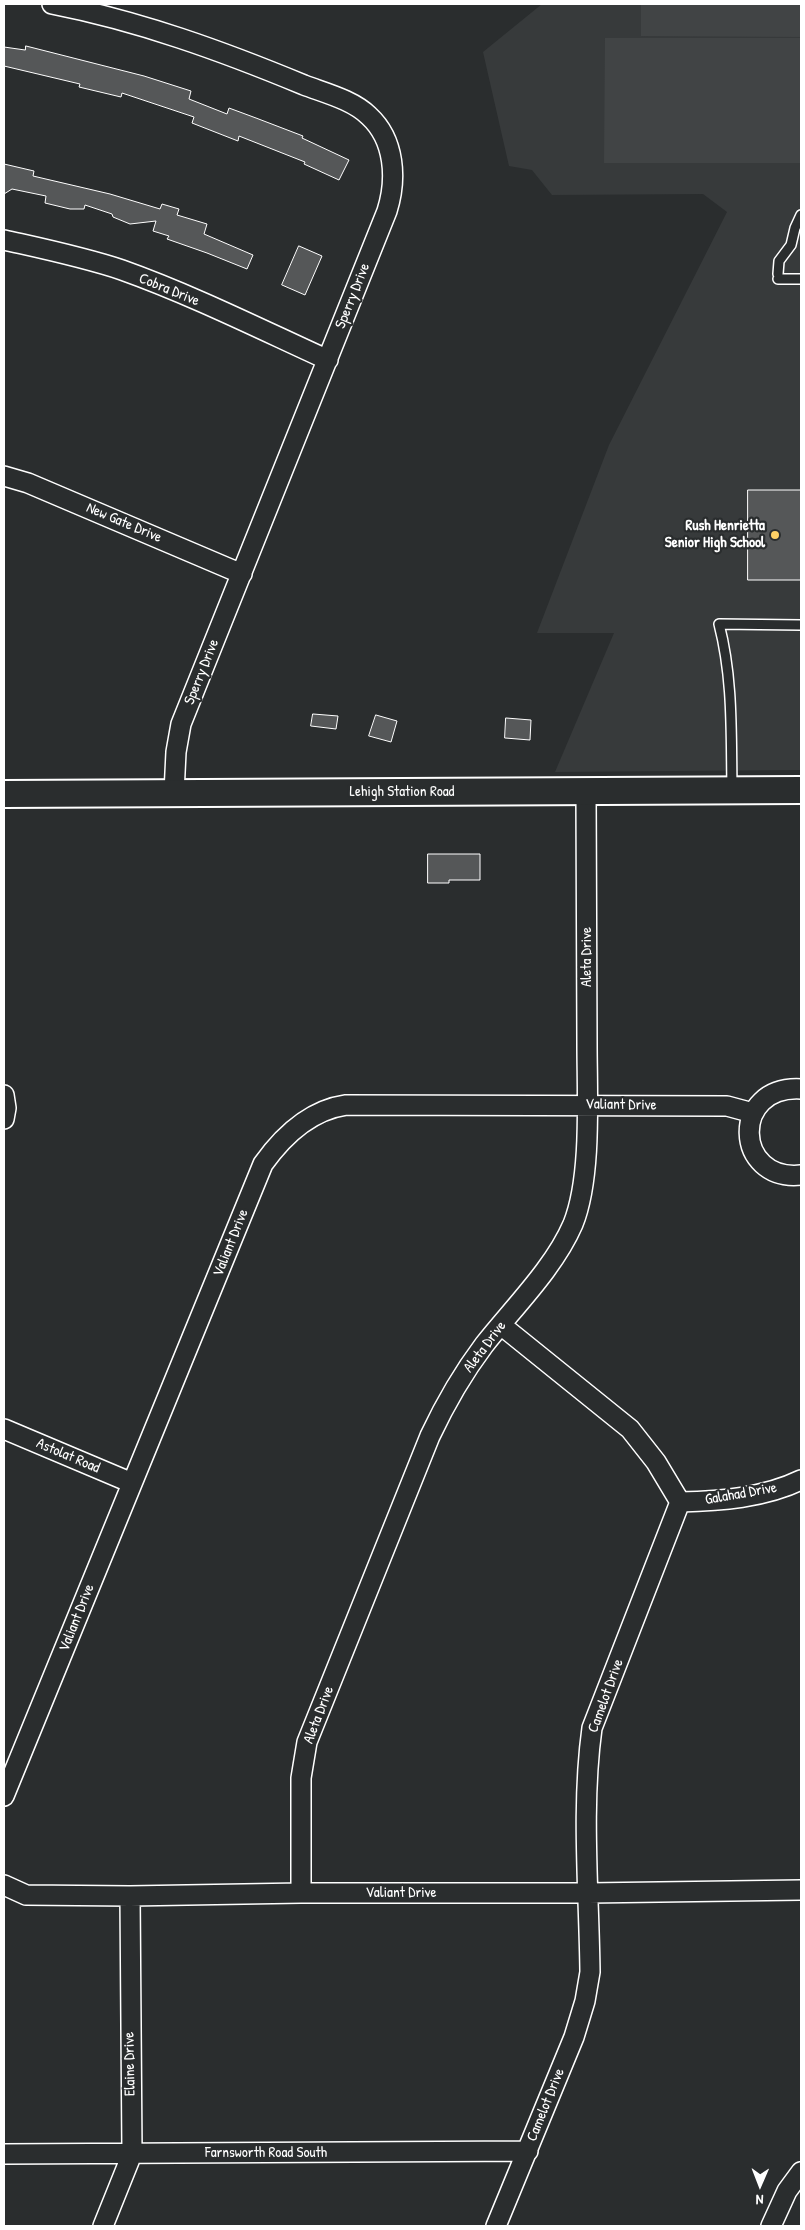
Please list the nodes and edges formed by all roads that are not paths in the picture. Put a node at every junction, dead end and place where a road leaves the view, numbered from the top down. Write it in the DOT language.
graph roads {
  1 [pos="52,4"];
  2 [pos="801,215"];
  3 [pos="4,240"];
  4 [pos="801,279"];
  5 [pos="328,360"];
  6 [pos="4,476"];
  7 [pos="242,574"];
  8 [pos="801,624"];
  9 [pos="732,790"];
  10 [pos="801,790"];
  11 [pos="586,791"];
  12 [pos="4,794"];
  13 [pos="174,794"];
  14 [pos="801,1088"];
  15 [pos="4,1096"];
  16 [pos="588,1104"];
  17 [pos="752,1113"];
  18 [pos="4,1119"];
  19 [pos="801,1174"];
  20 [pos="501,1325"];
  21 [pos="4,1429"];
  22 [pos="801,1480"];
  23 [pos="132,1483"];
  24 [pos="680,1502"];
  25 [pos="4,1796"];
  26 [pos="4,1885"];
  27 [pos="801,1890"];
  28 [pos="301,1893"];
  29 [pos="588,1893"];
  30 [pos="130,1896"];
  31 [pos="528,2151"];
  32 [pos="4,2154"];
  33 [pos="132,2154"];
  34 [pos="801,2172"];
  35 [pos="102,2226"];
  36 [pos="496,2226"];
  37 [pos="771,2226"];
  1 -- 5 [label="street, Sperry Drive"];
  2 -- 4 [label="lane"];
  3 -- 5 [label="street, Cobra Drive"];
  5 -- 7 [label="street, Sperry Drive"];
  6 -- 7 [label="street, New Gate Drive"];
  7 -- 13 [label="street, Sperry Drive"];
  8 -- 9 [label="lane"];
  9 -- 10 [label="main road, Lehigh Station Road"];
  9 -- 11 [label="main road, Lehigh Station Road"];
  11 -- 13 [label="main road, Lehigh Station Road"];
  11 -- 16 [label="street, Aleta Drive"];
  12 -- 13 [label="main road, Lehigh Station Road"];
  14 -- 17 [label="street"];
  15 -- 18 [label="street"];
  16 -- 17 [label="street, Valiant Drive"];
  16 -- 20 [label="street, Aleta Drive"];
  16 -- 23 [label="street, Valiant Drive"];
  17 -- 19 [label="street"];
  20 -- 24 [label="street"];
  20 -- 28 [label="street, Aleta Drive"];
  21 -- 23 [label="street, Astolat Road"];
  22 -- 24 [label="street, Galahad Drive"];
  23 -- 25 [label="street, Valiant Drive"];
  24 -- 29 [label="street, Camelot Drive"];
  26 -- 30 [label="street, Valiant Drive"];
  27 -- 29 [label="street, Valiant Drive"];
  28 -- 29 [label="street, Valiant Drive"];
  28 -- 30 [label="street, Valiant Drive"];
  29 -- 31 [label="street, Camelot Drive"];
  30 -- 33 [label="street, Elaine Drive"];
  31 -- 33 [label="street, Farnsworth Road South"];
  31 -- 36 [label="street, Camelot Drive"];
  32 -- 33 [label="street, Farnsworth Road South"];
  33 -- 35 [label="street, Elaine Drive"];
  34 -- 37 [label="street"];
}
